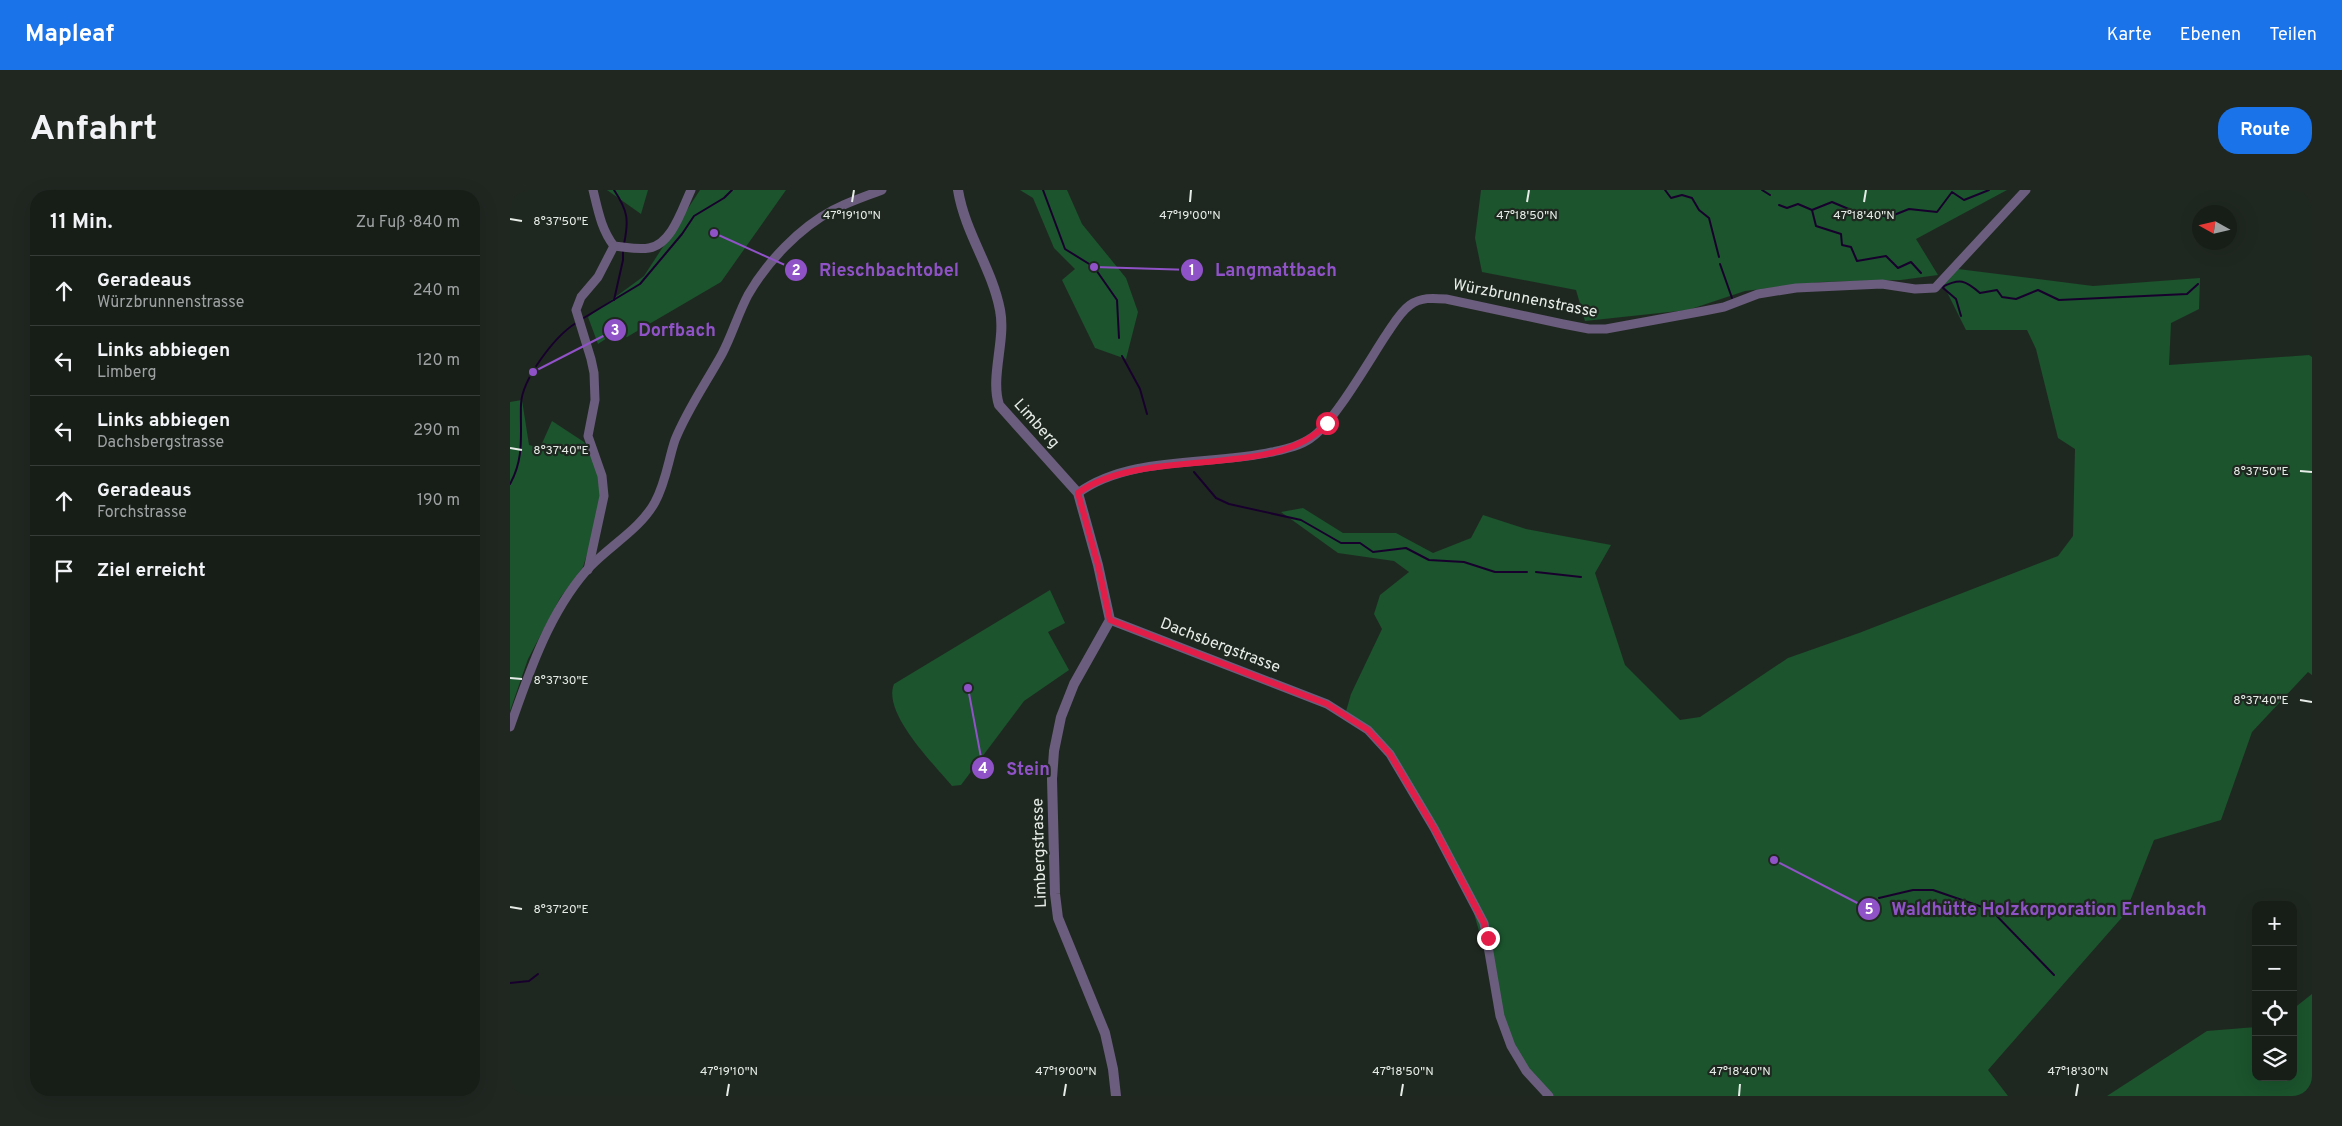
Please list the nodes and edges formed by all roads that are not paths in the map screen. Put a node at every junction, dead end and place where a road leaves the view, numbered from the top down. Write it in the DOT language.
graph roads {
  1 [pos="593,190"];
  2 [pos="691,190"];
  3 [pos="882,190"];
  4 [pos="958,190"];
  5 [pos="2026,190"];
  6 [pos="621,247"];
  7 [pos="1078,493"];
  8 [pos="588,570"];
  9 [pos="1110,620"];
  10 [pos="510,727"];
  11 [pos="1116,1096"];
  12 [pos="1549,1096"];
  1 -- 6 [label="street"];
  2 -- 6 [label="street"];
  3 -- 8 [label="street"];
  4 -- 7 [label="street, Limberg"];
  5 -- 7 [label="street, Würzbrunnenstrasse"];
  6 -- 8 [label="street"];
  7 -- 9 [label="street, Limberg"];
  8 -- 10 [label="street"];
  9 -- 11 [label="street, Limbergstrasse"];
  9 -- 12 [label="street, Dachsbergstrasse"];
}
